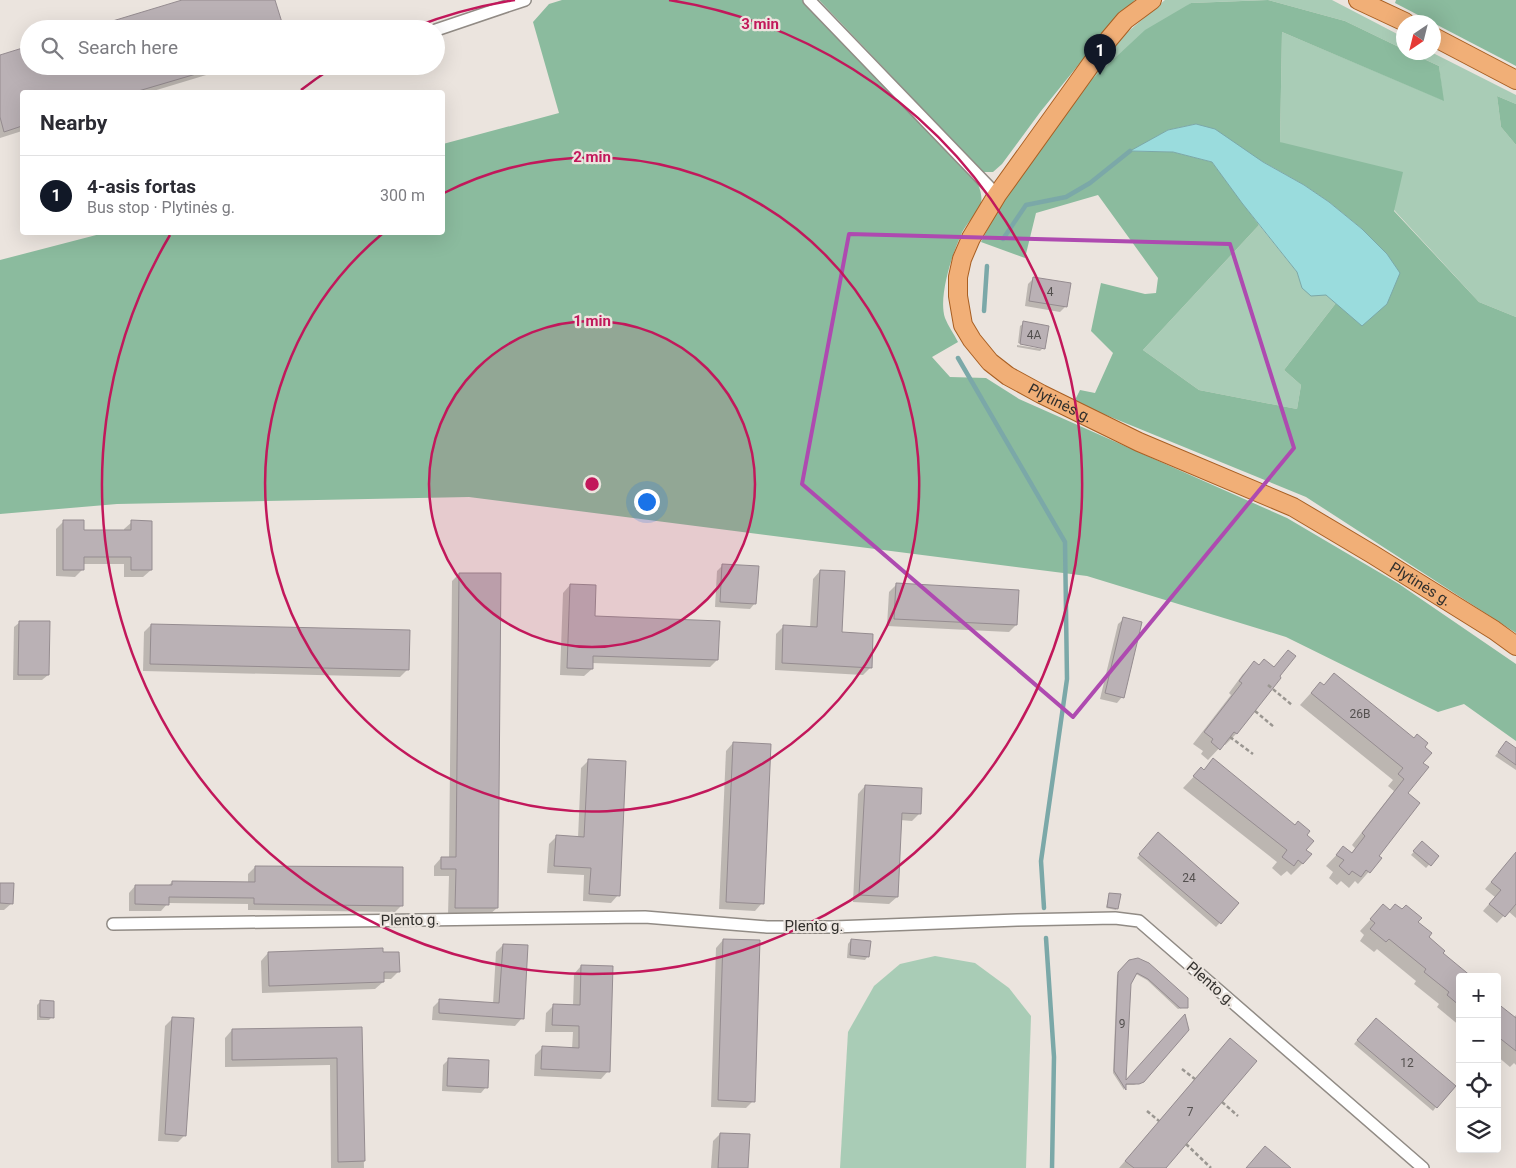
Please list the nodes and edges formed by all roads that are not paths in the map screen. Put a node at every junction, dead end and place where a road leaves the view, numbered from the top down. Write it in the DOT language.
graph roads {
  1 [pos="525,0"];
  2 [pos="809,0"];
  3 [pos="1152,0"];
  4 [pos="1358,0"];
  5 [pos="1396,18"];
  6 [pos="445,27"];
  7 [pos="1441,41"];
  8 [pos="1516,80"];
  9 [pos="997,195"];
  10 [pos="1516,646"];
  11 [pos="113,924"];
  12 [pos="1424,1168"];
  1 -- 6 [label="street"];
  2 -- 9 [label="street"];
  3 -- 9 [label="main road, Plytinės g."];
  4 -- 5 [label="main road"];
  7 -- 8 [label="main road"];
  9 -- 10 [label="main road, Plytinės g."];
  11 -- 12 [label="street, Plento g."];
}
